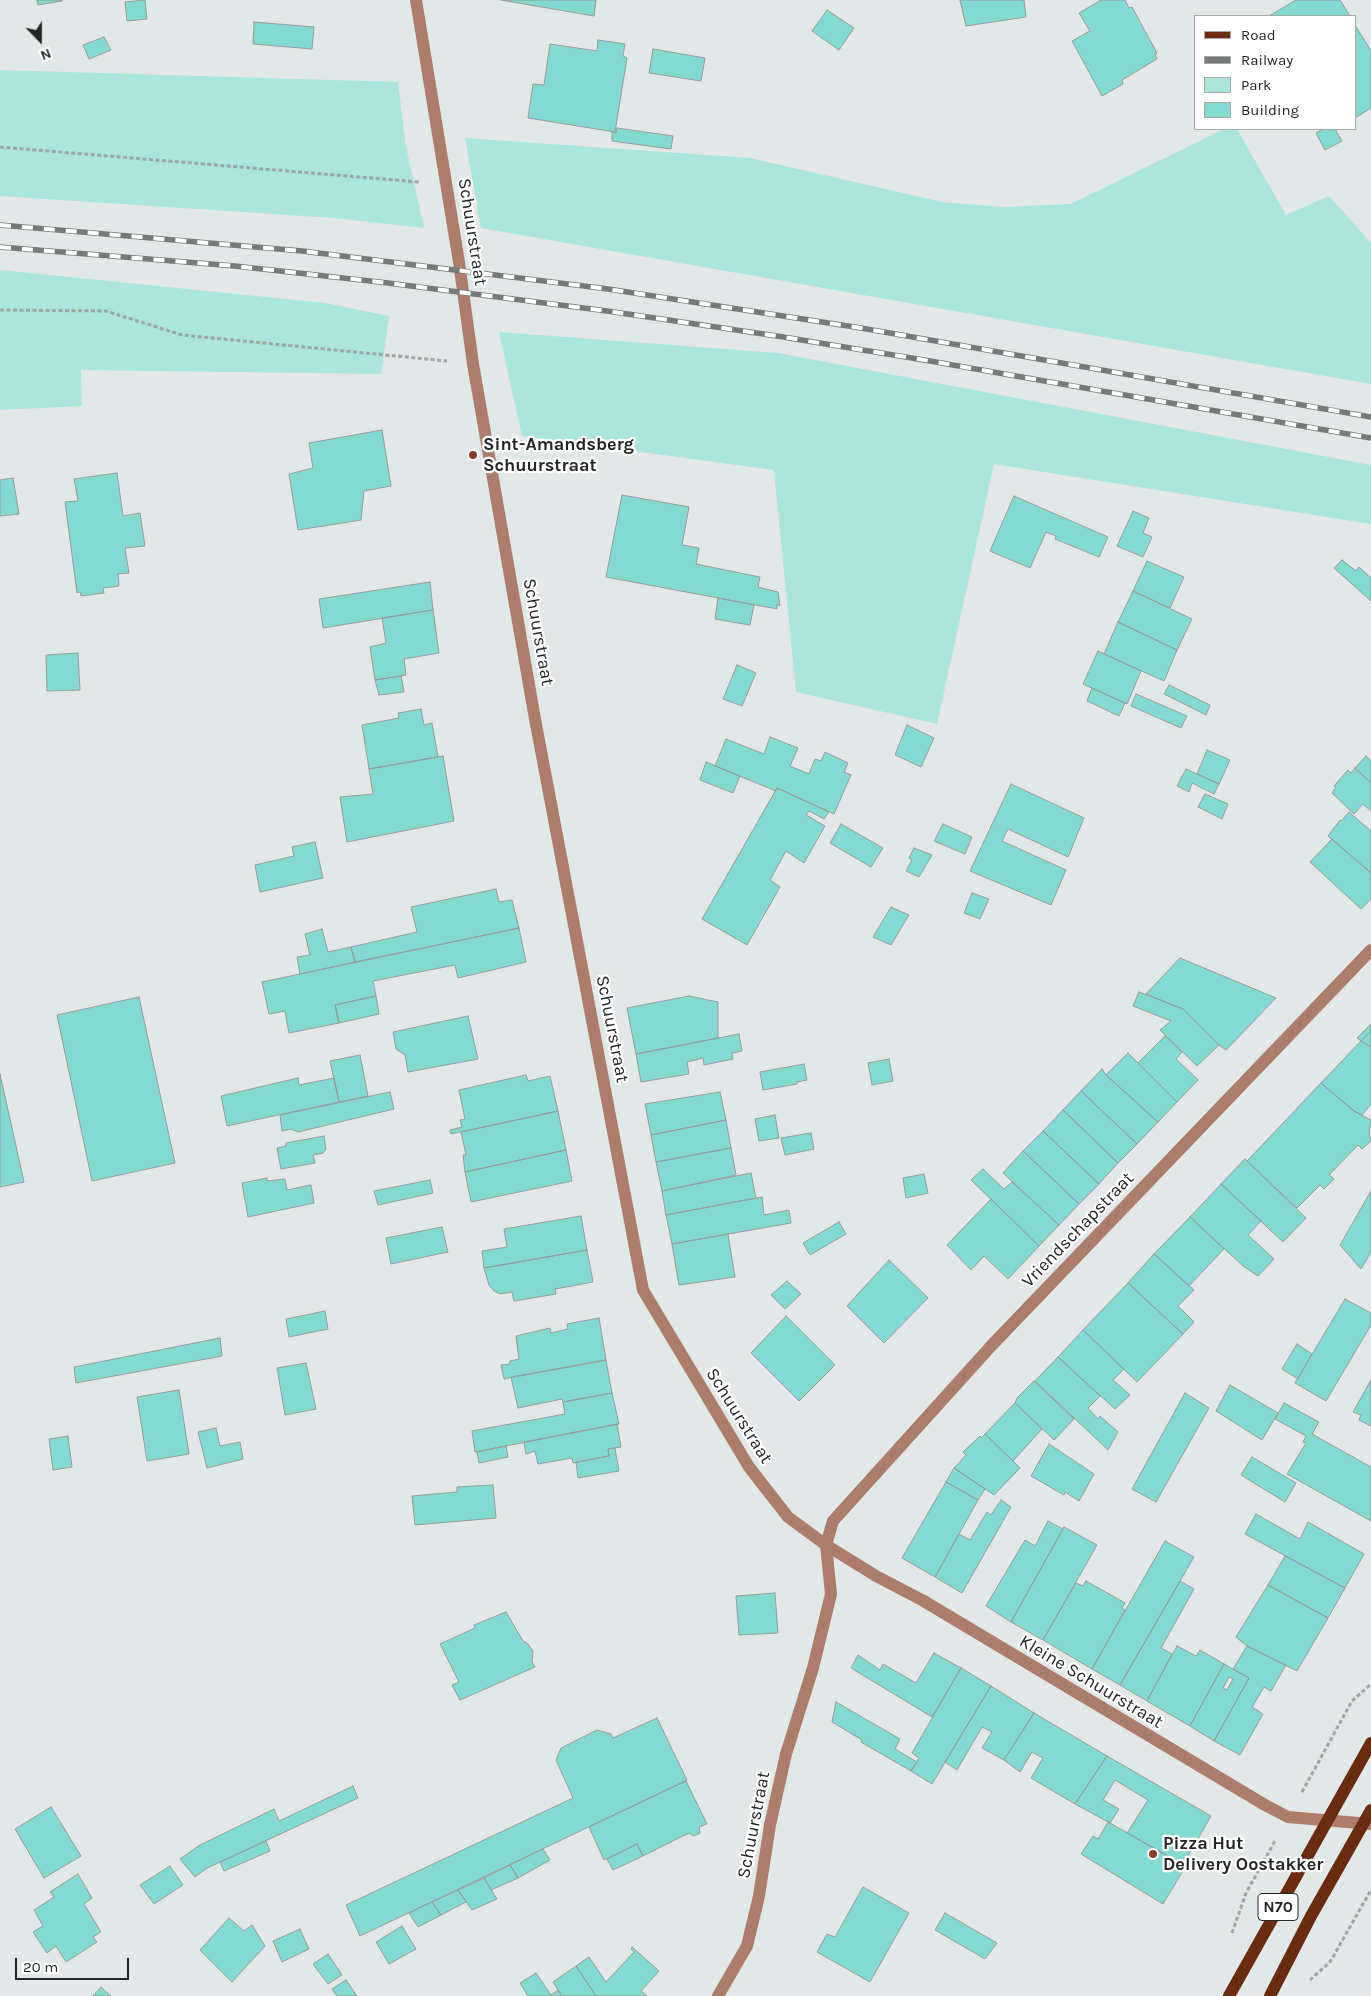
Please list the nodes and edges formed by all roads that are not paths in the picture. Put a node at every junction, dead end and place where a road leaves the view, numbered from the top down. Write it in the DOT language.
graph roads {
  1 [pos="416,0"];
  2 [pos="1371,950"];
  3 [pos="826,1545"];
  4 [pos="1371,1742"];
  5 [pos="1371,1810"];
  6 [pos="1327,1819"];
  7 [pos="1367,1824"];
  8 [pos="718,1996"];
  9 [pos="1229,1996"];
  10 [pos="1270,1996"];
  1 -- 3 [label="street, Schuurstraat"];
  2 -- 3 [label="street, Vriendschapstraat"];
  3 -- 6 [label="street, Kleine Schuurstraat"];
  3 -- 8 [label="street, Schuurstraat"];
  4 -- 6 [label="main road, N70"];
  5 -- 7 [label="main road, N70"];
  6 -- 7 [label="street, Kleine Schuurstraat"];
  6 -- 9 [label="main road, N70"];
  7 -- 10 [label="main road, N70"];
}
